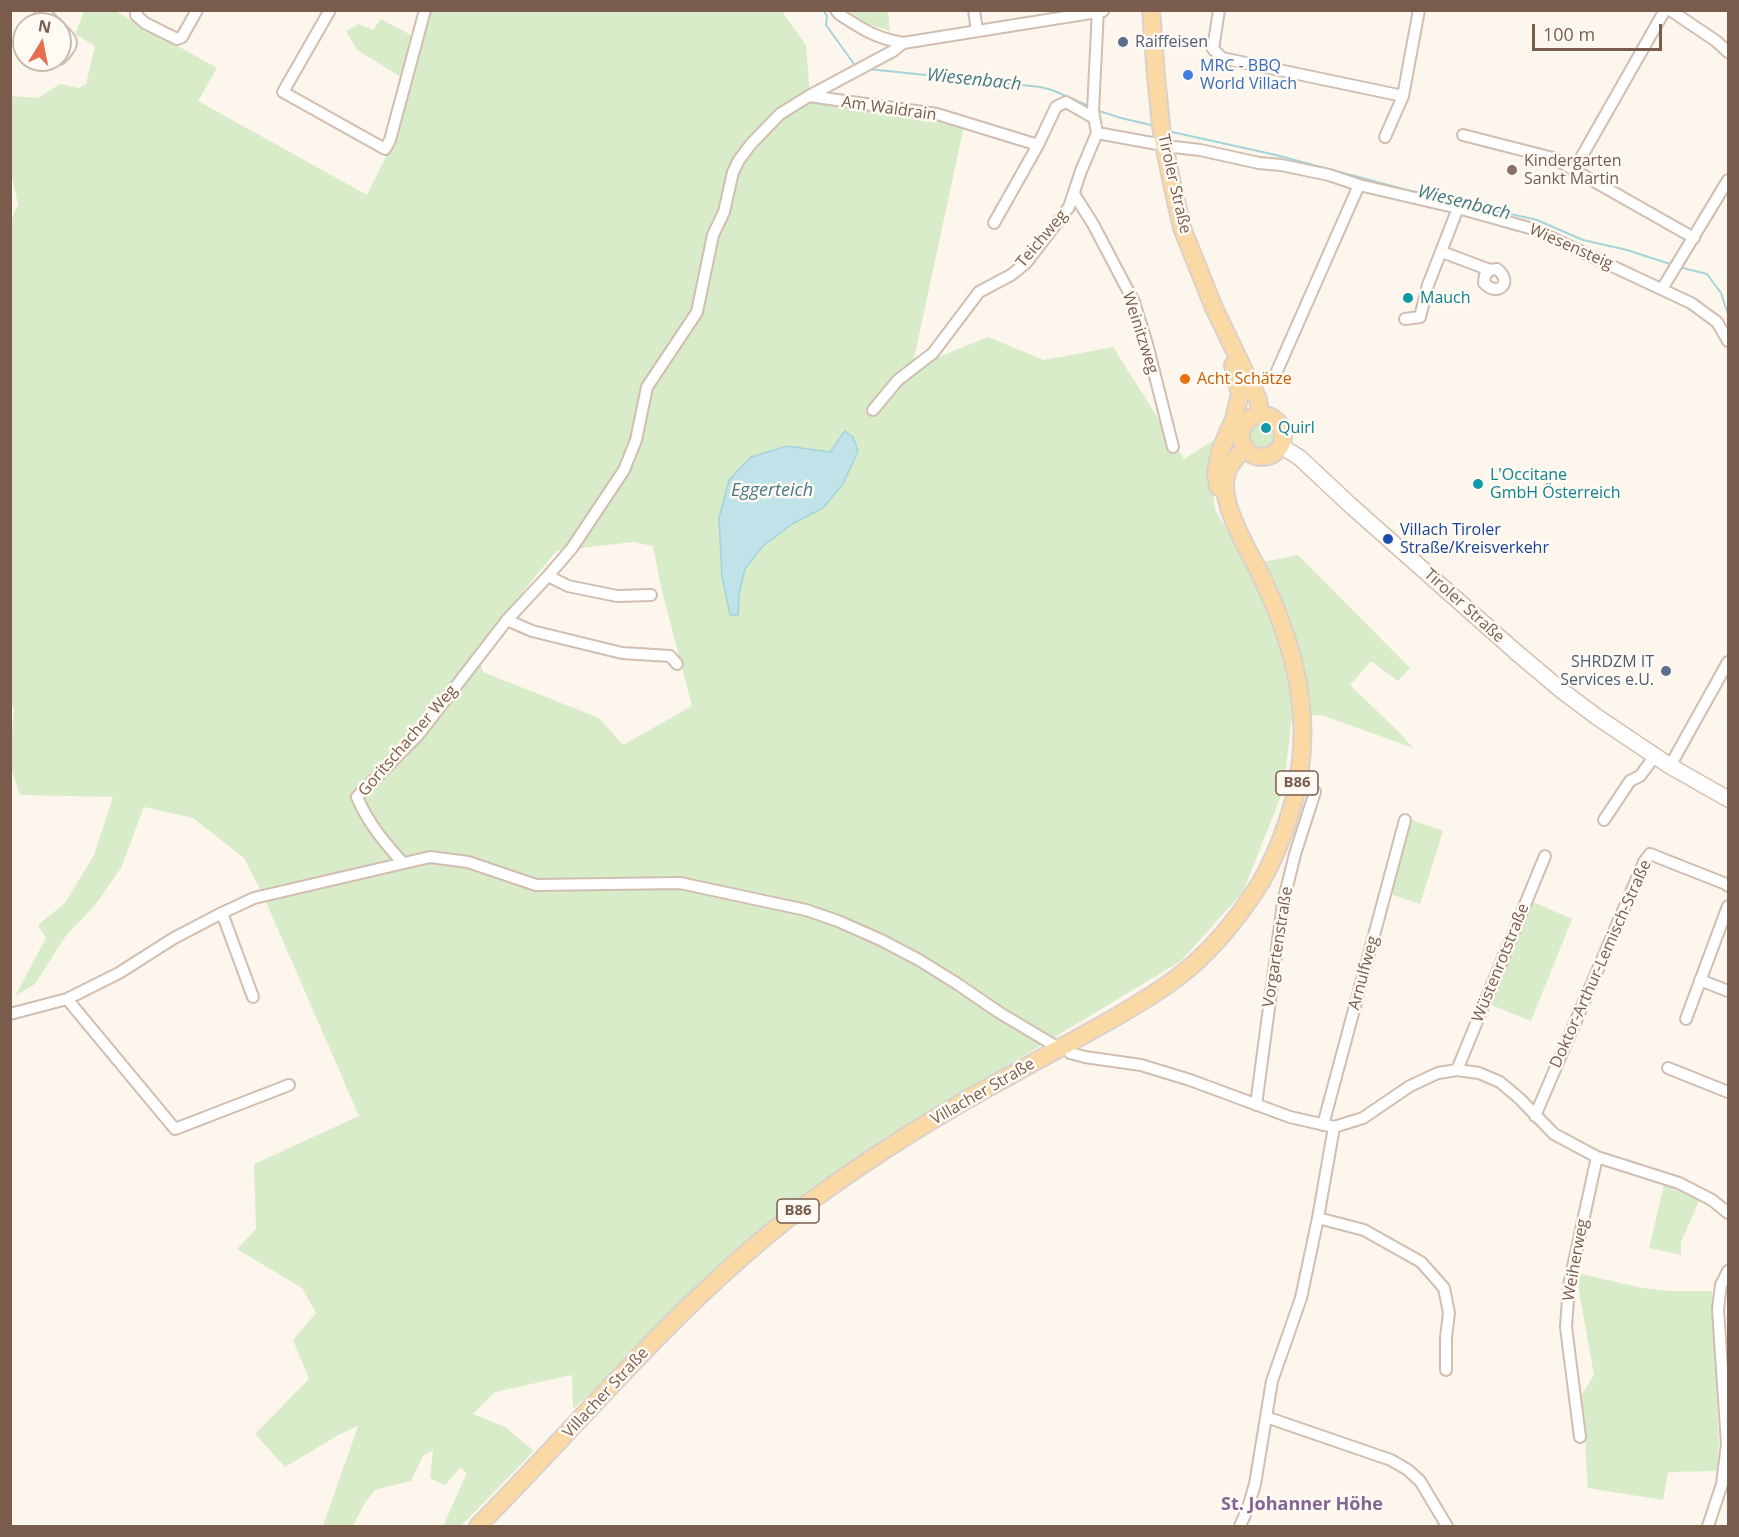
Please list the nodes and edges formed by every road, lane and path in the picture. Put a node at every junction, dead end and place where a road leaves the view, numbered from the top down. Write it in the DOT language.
graph roads {
  1 [pos="137,10"];
  2 [pos="197,10"];
  3 [pos="330,10"];
  4 [pos="425,10"];
  5 [pos="836,10"];
  6 [pos="974,10"];
  7 [pos="1103,10"];
  8 [pos="1151,10"];
  9 [pos="1219,10"];
  10 [pos="1419,10"];
  11 [pos="1668,10"];
  12 [pos="1098,11"];
  13 [pos="977,31"];
  14 [pos="903,43"];
  15 [pos="1728,52"];
  16 [pos="808,96"];
  17 [pos="1403,96"];
  18 [pos="1093,111"];
  19 [pos="1097,133"];
  20 [pos="1463,135"];
  21 [pos="1385,137"];
  22 [pos="1038,145"];
  23 [pos="1164,145"];
  24 [pos="1574,170"];
  25 [pos="1728,180"];
  26 [pos="1359,185"];
  27 [pos="1074,194"];
  28 [pos="1458,208"];
  29 [pos="994,223"];
  30 [pos="1694,238"];
  31 [pos="1442,252"];
  32 [pos="1490,270"];
  33 [pos="1662,289"];
  34 [pos="1405,319"];
  35 [pos="1228,338"];
  36 [pos="1728,341"];
  37 [pos="1277,371"];
  38 [pos="873,411"];
  39 [pos="1260,415"];
  40 [pos="1281,446"];
  41 [pos="1173,447"];
  42 [pos="1245,447"];
  43 [pos="1235,522"];
  44 [pos="548,576"];
  45 [pos="651,595"];
  46 [pos="507,620"];
  47 [pos="1728,662"];
  48 [pos="677,664"];
  49 [pos="1655,756"];
  50 [pos="1670,766"];
  51 [pos="1316,792"];
  52 [pos="1728,799"];
  53 [pos="1405,820"];
  54 [pos="1604,820"];
  55 [pos="1545,856"];
  56 [pos="403,863"];
  57 [pos="1727,885"];
  58 [pos="1728,906"];
  59 [pos="222,913"];
  60 [pos="1700,980"];
  61 [pos="1728,991"];
  62 [pos="253,997"];
  63 [pos="67,999"];
  64 [pos="10,1014"];
  65 [pos="1686,1019"];
  66 [pos="1052,1044"];
  67 [pos="1070,1053"];
  68 [pos="1668,1068"];
  69 [pos="1457,1070"];
  70 [pos="289,1085"];
  71 [pos="1728,1092"];
  72 [pos="1256,1105"];
  73 [pos="1535,1116"];
  74 [pos="1328,1126"];
  75 [pos="1597,1156"];
  76 [pos="1728,1213"];
  77 [pos="1318,1218"];
  78 [pos="1728,1271"];
  79 [pos="1446,1370"];
  80 [pos="1266,1417"];
  81 [pos="1581,1437"];
  82 [pos="478,1527"];
  83 [pos="1240,1527"];
  84 [pos="1447,1527"];
  85 [pos="1708,1527"];
  1 -- 2 [label="street"];
  3 -- 4 [label="street"];
  5 -- 14 [label="street"];
  6 -- 13 [label="street"];
  7 -- 12 [label="street"];
  8 -- 23 [label="main road, Tiroler Straße / B86"];
  9 -- 17 [label="street"];
  10 -- 17 [label="street"];
  11 -- 15 [label="street"];
  11 -- 24 [label="street"];
  12 -- 13 [label="street"];
  12 -- 18 [label="street"];
  13 -- 14 [label="street"];
  14 -- 16 [label="street, Goritschacher Weg"];
  16 -- 22 [label="street, Am Waldrain"];
  16 -- 44 [label="street, Goritschacher Weg"];
  17 -- 21 [label="street"];
  18 -- 19 [label="street"];
  18 -- 22 [label="street"];
  19 -- 23 [label="street"];
  19 -- 27 [label="street, Teichweg"];
  20 -- 24 [label="street"];
  22 -- 29 [label="street"];
  23 -- 26 [label="street, Wiesensteig"];
  23 -- 35 [label="main road, Tiroler Straße / B86"];
  24 -- 30 [label="street"];
  25 -- 30 [label="street"];
  26 -- 28 [label="street, Wiesensteig"];
  26 -- 37 [label="street"];
  27 -- 38 [label="street, Teichweg"];
  27 -- 41 [label="street, Weinitzweg"];
  28 -- 31 [label="street"];
  28 -- 33 [label="street, Wiesensteig"];
  30 -- 33 [label="street"];
  31 -- 32 [label="street"];
  31 -- 34 [label="street"];
  33 -- 36 [label="street, Wiesensteig"];
  35 -- 39 [label="main road, Tiroler Straße / B86"];
  35 -- 43 [label="main road, B86"];
  39 -- 40 [label="main road"];
  39 -- 42 [label="main road"];
  40 -- 42 [label="main road"];
  40 -- 49 [label="main road, Tiroler Straße"];
  42 -- 43 [label="main road, B86"];
  43 -- 82 [label="main road, Villacher Straße / B86"];
  44 -- 45 [label="street"];
  44 -- 46 [label="street, Goritschacher Weg"];
  46 -- 48 [label="street"];
  46 -- 56 [label="street, Goritschacher Weg"];
  47 -- 50 [label="street"];
  49 -- 50 [label="main road, Tiroler Straße"];
  49 -- 54 [label="street"];
  50 -- 52 [label="main road, Tiroler Straße"];
  51 -- 72 [label="street, Vorgartenstraße"];
  53 -- 74 [label="street, Arnulfweg"];
  55 -- 69 [label="street, Wüstenrotstraße"];
  56 -- 59 [label="street"];
  56 -- 66 [label="street"];
  57 -- 73 [label="street, Doktor-Arthur-Lemisch-Straße"];
  58 -- 60 [label="street"];
  59 -- 62 [label="street"];
  59 -- 63 [label="street"];
  60 -- 61 [label="street"];
  60 -- 65 [label="street"];
  63 -- 64 [label="street"];
  63 -- 70 [label="street"];
  67 -- 72 [label="street"];
  68 -- 71 [label="street"];
  69 -- 73 [label="street"];
  69 -- 74 [label="street"];
  72 -- 74 [label="street"];
  73 -- 75 [label="street"];
  74 -- 77 [label="street, Arnulfweg"];
  75 -- 76 [label="street"];
  75 -- 81 [label="street, Weiherweg"];
  77 -- 79 [label="street"];
  77 -- 80 [label="street, Arnulfweg"];
  78 -- 85 [label="street"];
  80 -- 83 [label="street, Arnulfweg"];
  80 -- 84 [label="street"];
}
